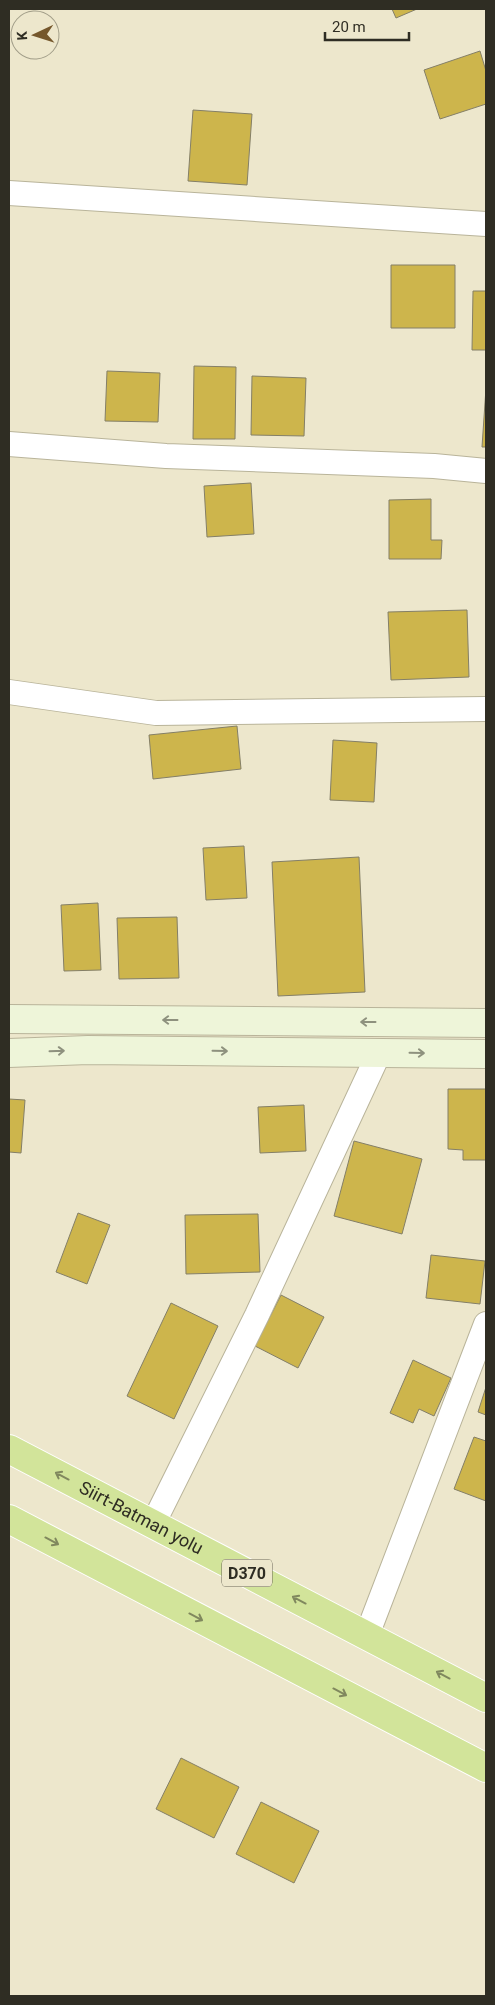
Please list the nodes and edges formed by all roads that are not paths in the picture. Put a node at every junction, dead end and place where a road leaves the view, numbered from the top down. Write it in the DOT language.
graph roads {
  1 [pos="9,193"];
  2 [pos="486,224"];
  3 [pos="9,444"];
  4 [pos="486,471"];
  5 [pos="9,692"];
  6 [pos="486,709"];
  7 [pos="9,1019"];
  8 [pos="486,1023"];
  9 [pos="9,1053"];
  10 [pos="379,1053"];
  11 [pos="486,1054"];
  12 [pos="486,1324"];
  13 [pos="9,1449"];
  14 [pos="9,1519"];
  15 [pos="153,1524"];
  16 [pos="367,1635"];
  17 [pos="486,1698"];
  18 [pos="486,1768"];
  1 -- 2 [label="street"];
  3 -- 4 [label="street"];
  5 -- 6 [label="street"];
  8 -- 7 [label="main road, one-way"];
  9 -- 10 [label="main road, one-way"];
  10 -- 11 [label="main road, one-way"];
  10 -- 15 [label="street"];
  12 -- 16 [label="street"];
  15 -- 13 [label="highway, Siirt-Batman yolu / D370, one-way"];
  14 -- 18 [label="highway, one-way"];
  16 -- 15 [label="highway, Siirt-Batman yolu / D370, one-way"];
  17 -- 16 [label="highway, Siirt-Batman yolu / D370, one-way"];
}
